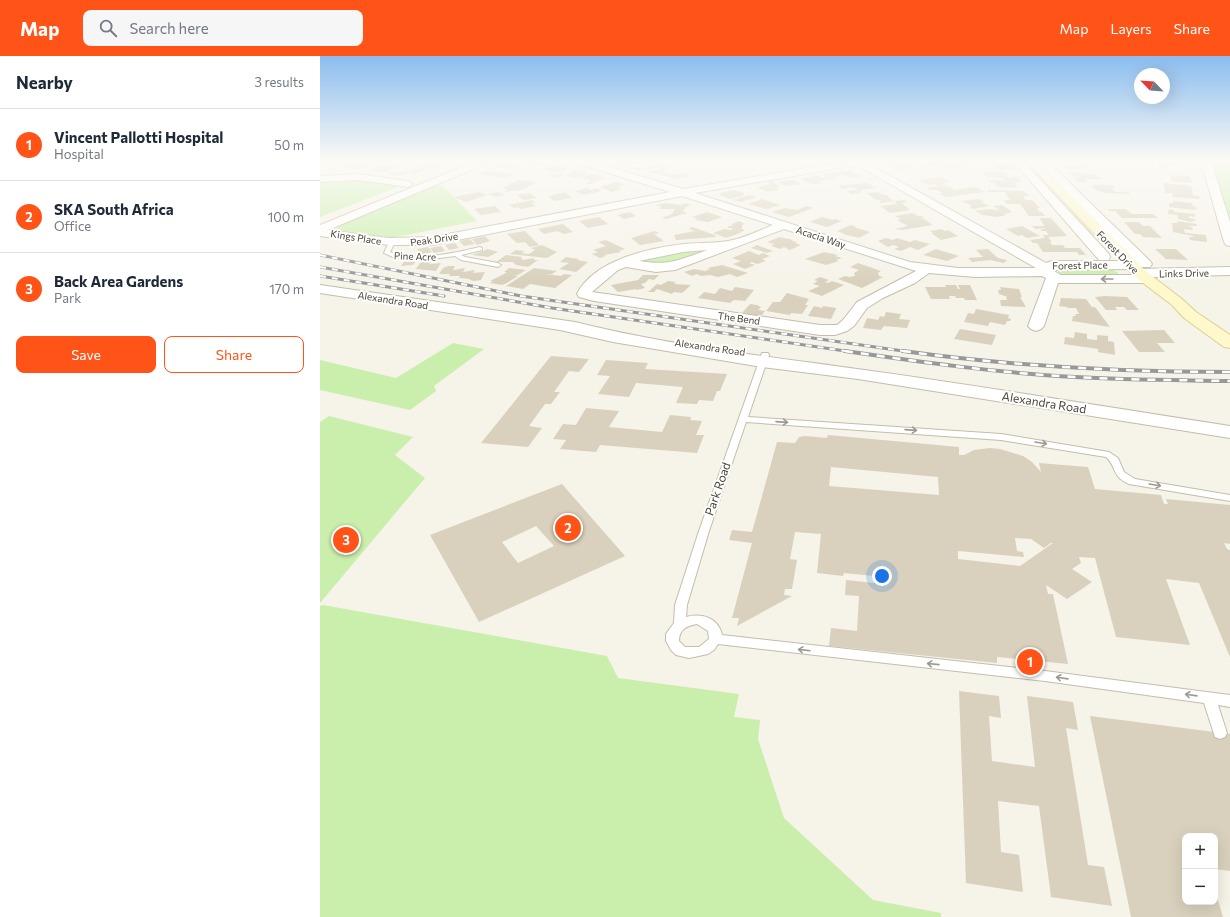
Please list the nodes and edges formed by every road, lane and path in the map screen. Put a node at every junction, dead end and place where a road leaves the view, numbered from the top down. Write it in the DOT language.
graph roads {
  1 [pos="365,201"];
  2 [pos="389,201"];
  3 [pos="603,201"];
  4 [pos="634,201"];
  5 [pos="710,201"];
  6 [pos="928,201"];
  7 [pos="1054,201"];
  8 [pos="1071,201"];
  9 [pos="1078,201"];
  10 [pos="1218,201"];
  11 [pos="320,219"];
  12 [pos="785,225"];
  13 [pos="320,230"];
  14 [pos="392,242"];
  15 [pos="1230,242"];
  16 [pos="480,249"];
  17 [pos="457,255"];
  18 [pos="1104,257"];
  19 [pos="498,265"];
  20 [pos="925,270"];
  21 [pos="1140,270"];
  22 [pos="1230,270"];
  23 [pos="1048,272"];
  24 [pos="320,289"];
  25 [pos="1177,302"];
  26 [pos="1036,326"];
  27 [pos="1230,329"];
  28 [pos="1230,343"];
  29 [pos="763,358"];
  30 [pos="743,419"];
  31 [pos="1230,432"];
  32 [pos="1230,498"];
  33 [pos="680,624"];
  34 [pos="716,639"];
  35 [pos="1208,698"];
  36 [pos="1230,700"];
  37 [pos="1220,733"];
  1 -- 11 [label="street"];
  2 -- 13 [label="street"];
  3 -- 14 [label="street, Peak Drive"];
  4 -- 14 [label="street, Peak Drive"];
  5 -- 12 [label="street, Acacia Way"];
  6 -- 23 [label="street"];
  7 -- 18 [label="street"];
  8 -- 21 [label="main road, Forest Drive"];
  9 -- 21 [label="street"];
  10 -- 15 [label="street"];
  12 -- 20 [label="street, Acacia Way"];
  12 -- 20 [label="street, The Bend"];
  13 -- 14 [label="street, Kings Place"];
  14 -- 17 [label="lane, Pine Acre"];
  16 -- 17 [label="lane, Pine Acre"];
  17 -- 19 [label="lane, Pine Acre"];
  20 -- 23 [label="street, Acacia Way"];
  21 -- 22 [label="street, Links Drive"];
  21 -- 23 [label="street, Forest Place, one-way"];
  21 -- 23 [label="street, Forest Place"];
  21 -- 25 [label="main road, Forest Drive"];
  23 -- 26 [label="street, Forest Place"];
  24 -- 29 [label="street, Alexandra Road"];
  25 -- 27 [label="main road, Forest Drive"];
  25 -- 28 [label="main road, Forest Drive"];
  29 -- 30 [label="lane, Park Road"];
  29 -- 31 [label="street, Alexandra Road"];
  30 -- 32 [label="lane, one-way"];
  30 -- 33 [label="lane, Park Road"];
  33 -- 34 [label="lane"];
  33 -- 34 [label="lane"];
  35 -- 34 [label="lane, one-way"];
  35 -- 36 [label="lane"];
  35 -- 37 [label="lane"];
}
